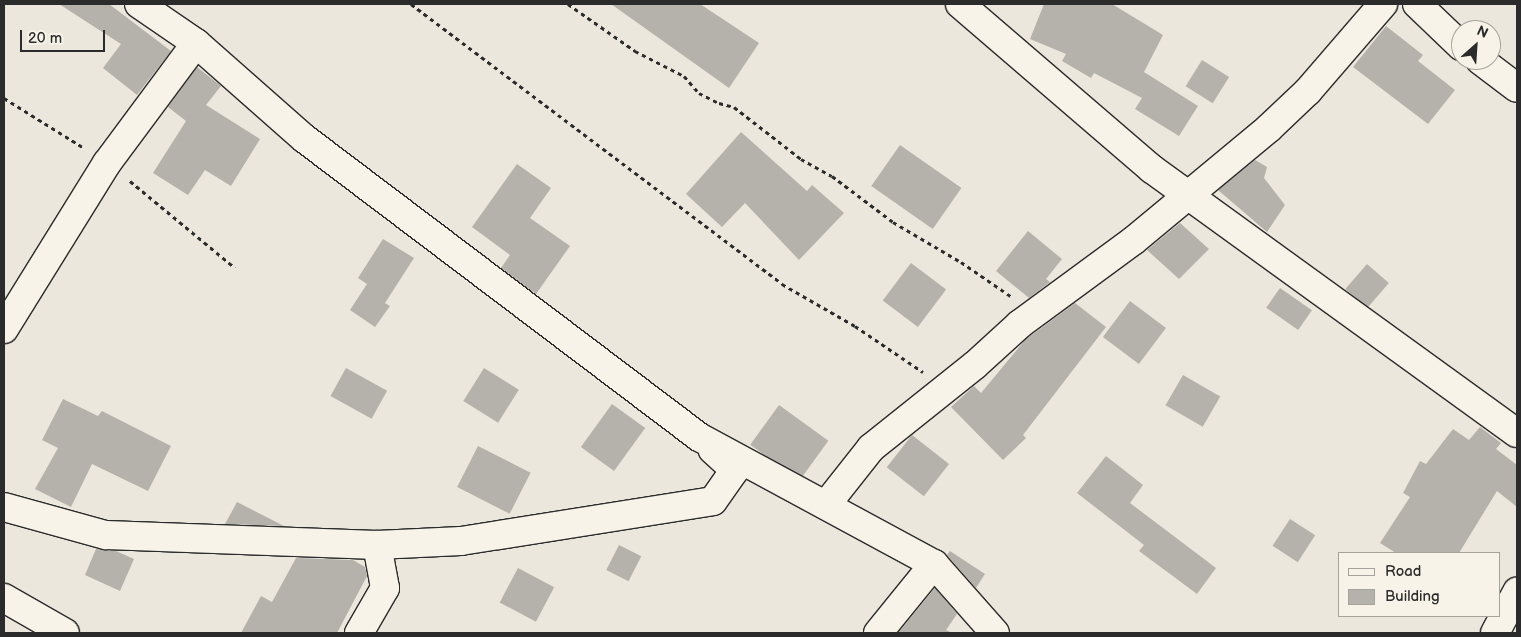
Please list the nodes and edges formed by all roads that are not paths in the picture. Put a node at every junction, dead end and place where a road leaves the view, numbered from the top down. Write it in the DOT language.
graph roads {
  1 [pos="139,4"];
  2 [pos="960,4"];
  3 [pos="1383,4"];
  4 [pos="1417,4"];
  5 [pos="1451,36"];
  6 [pos="196,43"];
  7 [pos="1493,70"];
  8 [pos="1517,88"];
  9 [pos="1188,194"];
  10 [pos="4,329"];
  11 [pos="1517,433"];
  12 [pos="699,437"];
  13 [pos="826,505"];
  14 [pos="4,507"];
  15 [pos="377,545"];
  16 [pos="934,564"];
  17 [pos="1517,592"];
  18 [pos="4,598"];
  19 [pos="65,633"];
  20 [pos="359,633"];
  21 [pos="878,633"];
  22 [pos="995,633"];
  23 [pos="1495,633"];
  1 -- 6 [label="street"];
  2 -- 9 [label="street"];
  3 -- 9 [label="street"];
  4 -- 5 [label="street"];
  6 -- 10 [label="street"];
  6 -- 12 [label="street"];
  7 -- 8 [label="street"];
  9 -- 11 [label="street"];
  9 -- 13 [label="street"];
  12 -- 13 [label="street"];
  12 -- 15 [label="street"];
  13 -- 16 [label="street"];
  14 -- 15 [label="street"];
  15 -- 20 [label="street"];
  16 -- 21 [label="street"];
  16 -- 22 [label="street"];
  17 -- 23 [label="street"];
  18 -- 19 [label="street"];
}
